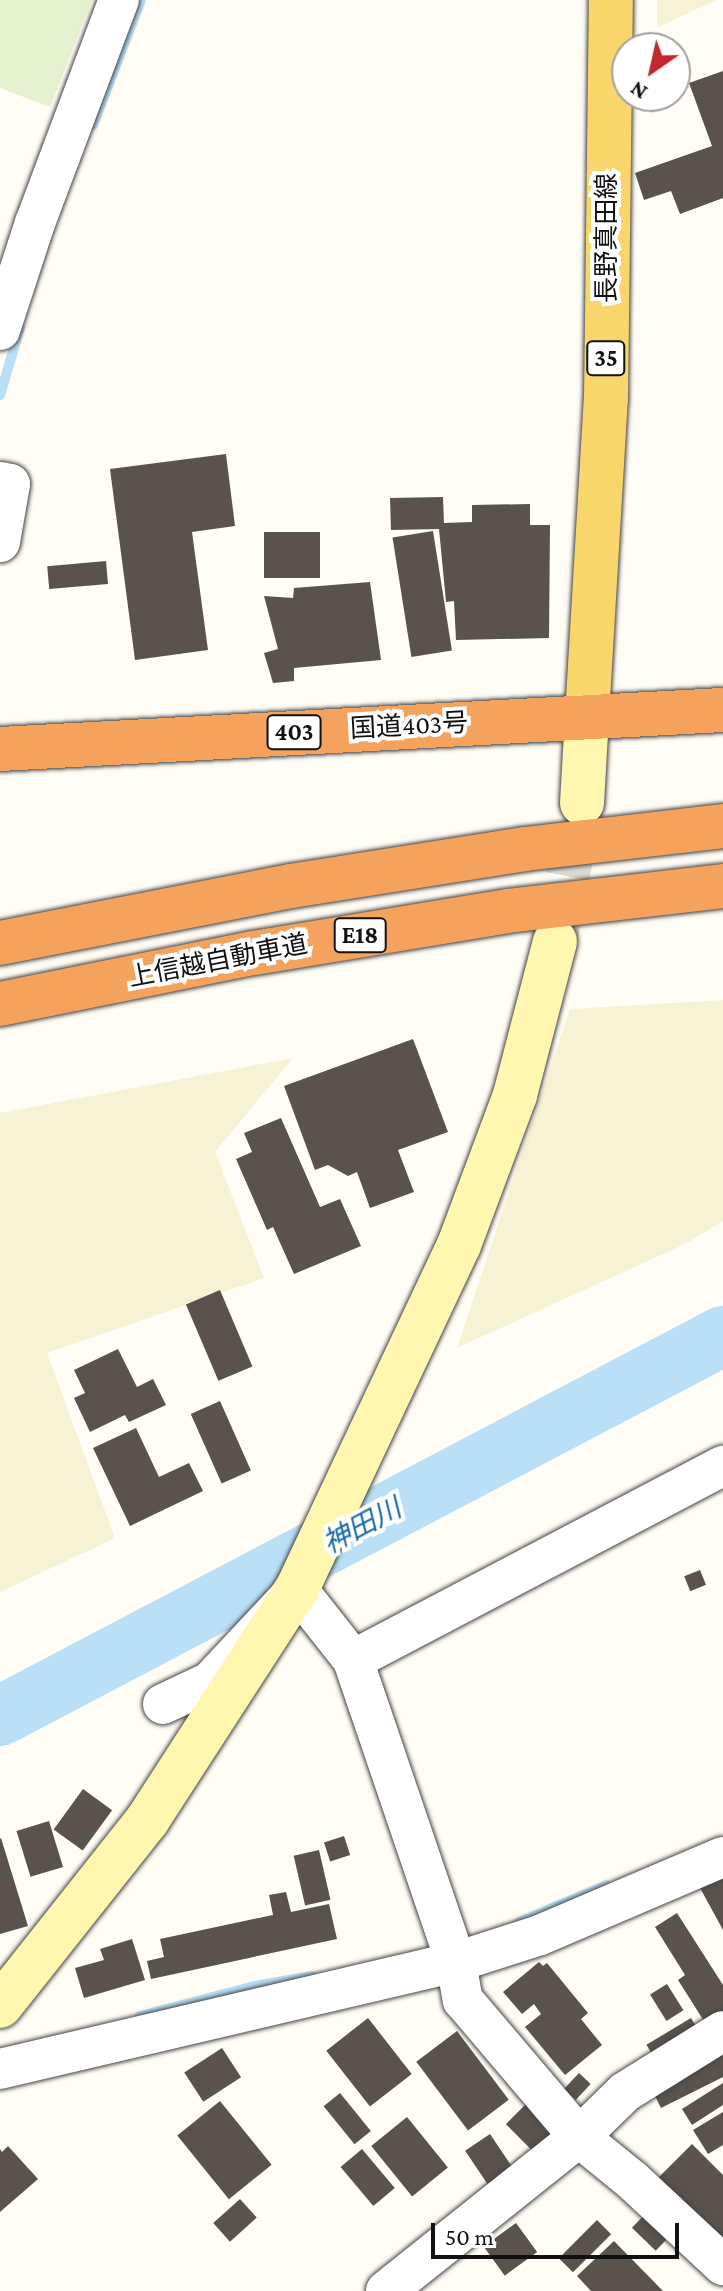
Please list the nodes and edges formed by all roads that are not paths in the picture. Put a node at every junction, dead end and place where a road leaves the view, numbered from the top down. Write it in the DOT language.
graph roads {
  1 [pos="119,0"];
  2 [pos="611,0"];
  3 [pos="0,330"];
  4 [pos="5,483"];
  5 [pos="0,542"];
  6 [pos="723,710"];
  7 [pos="587,716"];
  8 [pos="0,749"];
  9 [pos="582,803"];
  10 [pos="723,826"];
  11 [pos="291,886"];
  12 [pos="723,886"];
  13 [pos="0,928"];
  14 [pos="555,941"];
  15 [pos="0,943"];
  16 [pos="0,1004"];
  17 [pos="723,1466"];
  18 [pos="297,1589"];
  19 [pos="353,1660"];
  20 [pos="163,1704"];
  21 [pos="723,1857"];
  22 [pos="456,1962"];
  23 [pos="0,2006"];
  24 [pos="723,2031"];
  25 [pos="0,2069"];
  26 [pos="579,2137"];
  27 [pos="723,2265"];
  28 [pos="386,2291"];
  1 -- 3 [label="street"];
  2 -- 7 [label="main road, 長野真田線 / 35"];
  4 -- 5 [label="street"];
  6 -- 7 [label="highway, 国道403号 / 403"];
  7 -- 8 [label="highway, 国道403号 / 403"];
  7 -- 9 [label="street"];
  10 -- 11 [label="highway, E18"];
  11 -- 13 [label="highway"];
  11 -- 15 [label="highway, E18"];
  12 -- 16 [label="highway, 上信越自動車道 / E18"];
  14 -- 18 [label="street"];
  17 -- 19 [label="street"];
  18 -- 19 [label="street"];
  18 -- 20 [label="street"];
  18 -- 23 [label="street"];
  19 -- 22 [label="street"];
  21 -- 22 [label="street"];
  22 -- 25 [label="street"];
  22 -- 26 [label="street"];
  24 -- 26 [label="street"];
  26 -- 27 [label="street"];
  26 -- 28 [label="street"];
}
